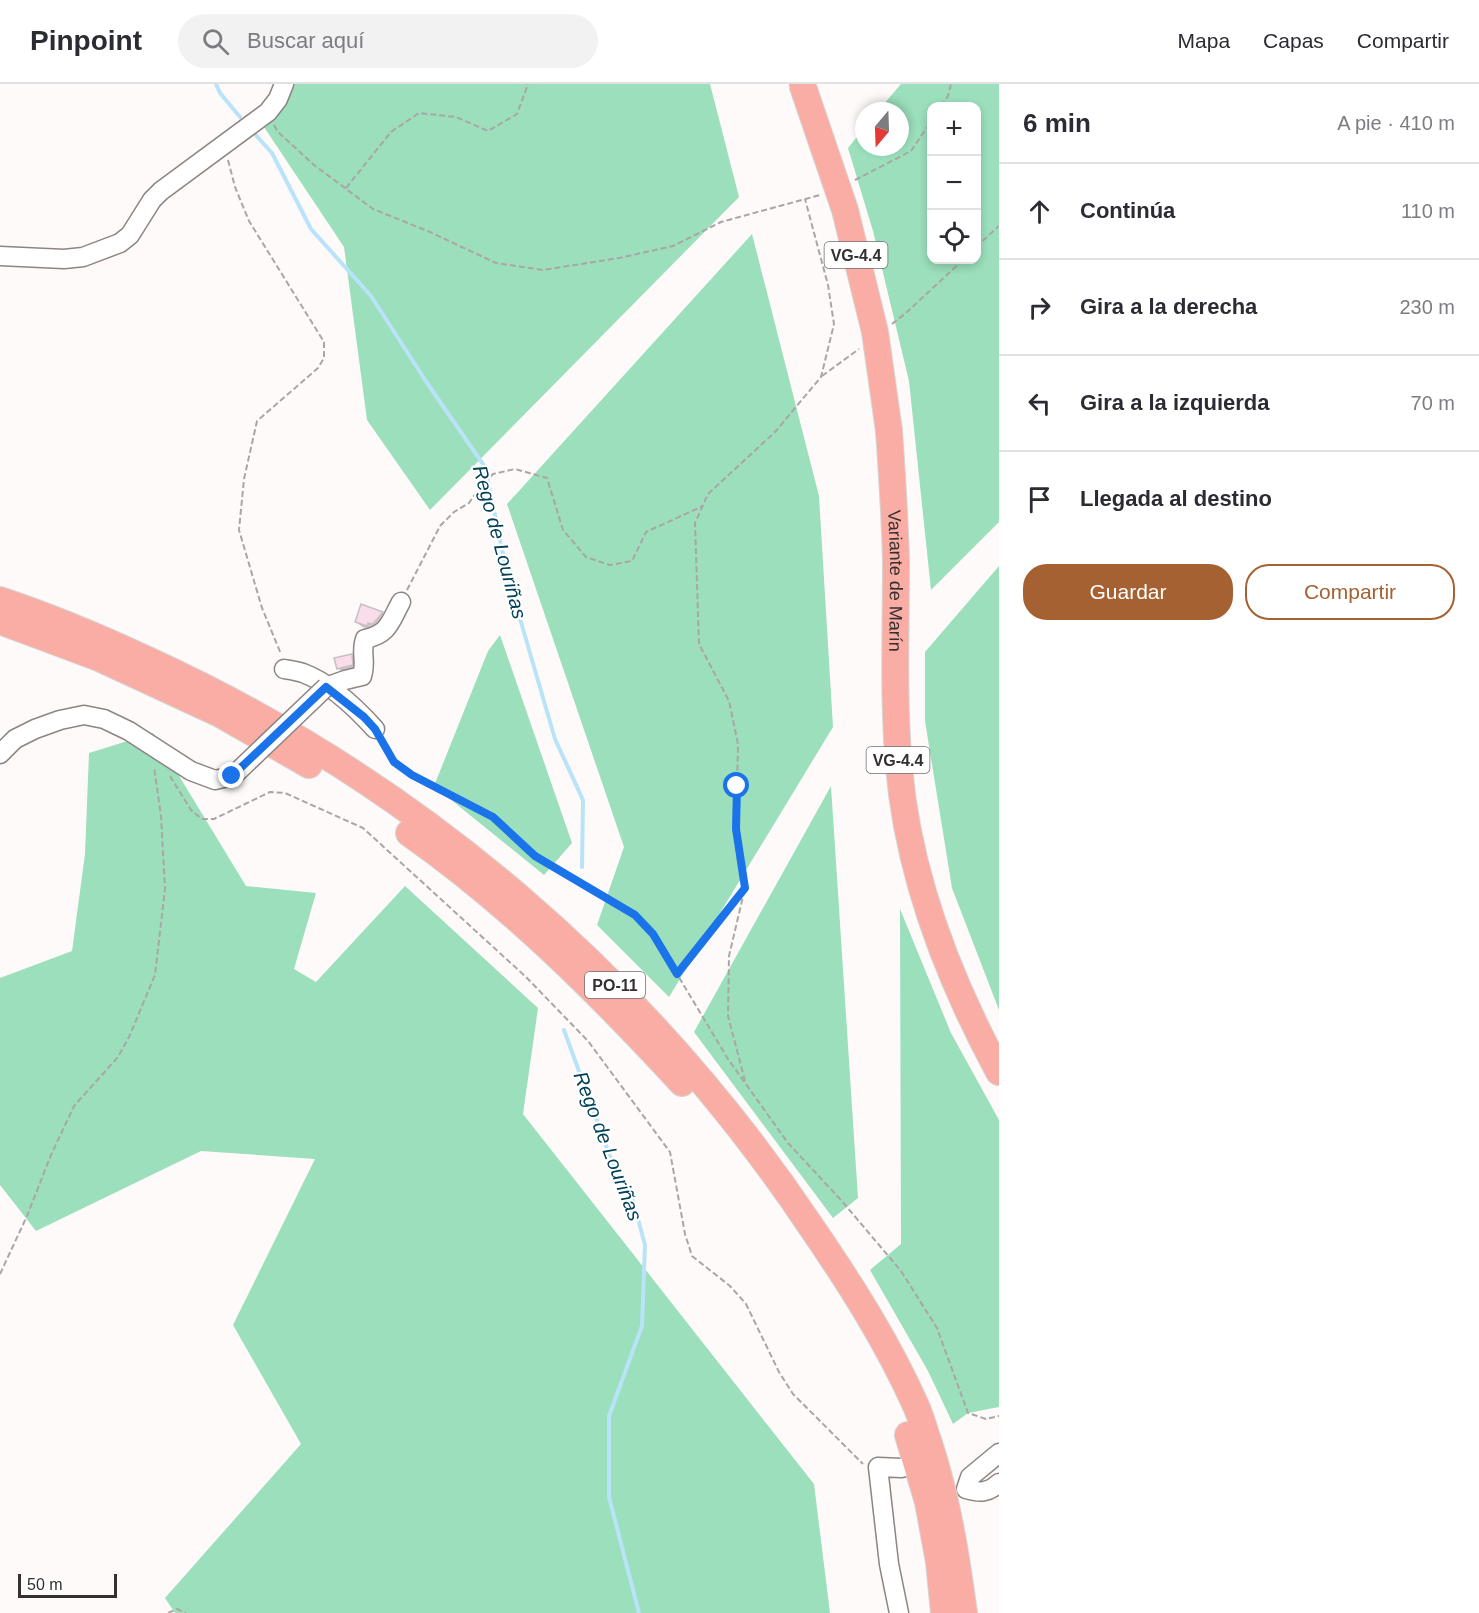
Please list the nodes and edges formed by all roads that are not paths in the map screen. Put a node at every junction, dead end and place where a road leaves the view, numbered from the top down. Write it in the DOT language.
graph roads {
  1 [pos="284,84"];
  2 [pos="802,84"];
  3 [pos="0,256"];
  4 [pos="0,586"];
  5 [pos="0,600"];
  6 [pos="401,602"];
  7 [pos="0,621"];
  8 [pos="116,645"];
  9 [pos="284,669"];
  10 [pos="326,687"];
  11 [pos="375,729"];
  12 [pos="0,754"];
  13 [pos="999,1072"];
  14 [pos="999,1453"];
  15 [pos="902,1468"];
  16 [pos="999,1483"];
  17 [pos="899,1613"];
  18 [pos="944,1613"];
  19 [pos="964,1613"];
  1 -- 3 [label="street"];
  2 -- 13 [label="highway, Variante de Marín / VG-4.4, bridge"];
  4 -- 8 [label="highway"];
  5 -- 8 [label="highway, PO-11"];
  6 -- 10 [label="street"];
  7 -- 18 [label="highway, PO-11"];
  8 -- 19 [label="highway, PO-11"];
  9 -- 10 [label="street"];
  10 -- 11 [label="street"];
  10 -- 12 [label="street, bridge"];
  14 -- 16 [label="street"];
  15 -- 17 [label="street"];
}
